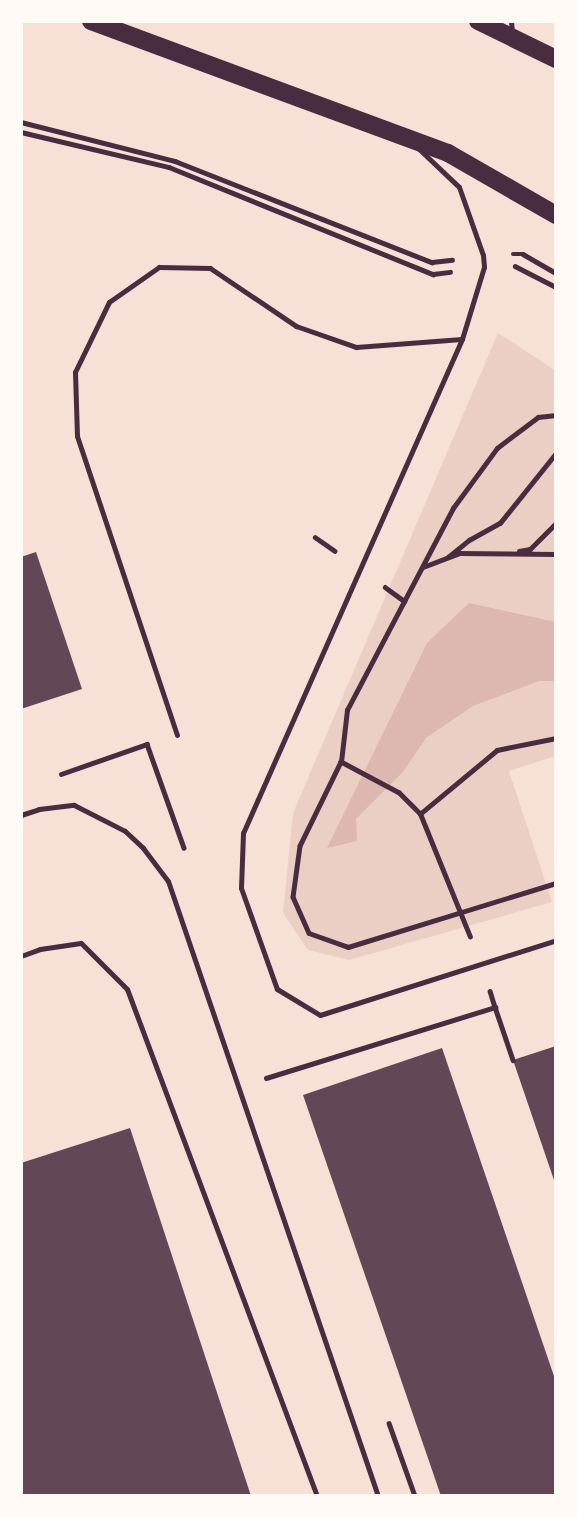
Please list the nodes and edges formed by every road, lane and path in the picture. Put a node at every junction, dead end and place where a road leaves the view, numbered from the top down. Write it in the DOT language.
graph roads {
  1 [pos="91,21"];
  2 [pos="478,21"];
  3 [pos="512,28"];
  4 [pos="556,59"];
  5 [pos="21,122"];
  6 [pos="21,132"];
  7 [pos="409,139"];
  8 [pos="556,215"];
  9 [pos="483,256"];
  10 [pos="484,267"];
  11 [pos="556,273"];
  12 [pos="556,287"];
  13 [pos="462,339"];
  14 [pos="556,415"];
  15 [pos="556,453"];
  16 [pos="556,523"];
  17 [pos="508,553"];
  18 [pos="556,554"];
  19 [pos="448,557"];
  20 [pos="422,567"];
  21 [pos="177,735"];
  22 [pos="556,738"];
  23 [pos="147,744"];
  24 [pos="341,762"];
  25 [pos="59,775"];
  26 [pos="420,814"];
  27 [pos="21,815"];
  28 [pos="556,883"];
  29 [pos="461,915"];
  30 [pos="556,940"];
  31 [pos="21,956"];
  32 [pos="481,964"];
  33 [pos="495,1007"];
  34 [pos="513,1060"];
  35 [pos="266,1078"];
  36 [pos="317,1496"];
  37 [pos="378,1496"];
  1 -- 7 [label="main road"];
  2 -- 3 [label="main road"];
  3 -- 4 [label="main road"];
  5 -- 9 [label="path"];
  6 -- 10 [label="path"];
  7 -- 8 [label="main road"];
  7 -- 9 [label="lane"];
  9 -- 10 [label="lane"];
  9 -- 11 [label="path"];
  10 -- 12 [label="path"];
  10 -- 13 [label="lane"];
  13 -- 21 [label="lane"];
  13 -- 32 [label="lane"];
  14 -- 20 [label="path"];
  15 -- 19 [label="path"];
  16 -- 17 [label="path"];
  17 -- 18 [label="path"];
  17 -- 19 [label="path"];
  19 -- 20 [label="path"];
  20 -- 24 [label="path"];
  22 -- 26 [label="path"];
  23 -- 25 [label="path"];
  24 -- 26 [label="path"];
  24 -- 29 [label="path"];
  26 -- 29 [label="path"];
  27 -- 37 [label="lane"];
  28 -- 29 [label="path"];
  29 -- 32 [label="path"];
  30 -- 32 [label="lane"];
  31 -- 36 [label="lane"];
  32 -- 33 [label="path"];
  33 -- 34 [label="path"];
  33 -- 35 [label="path"];
}
